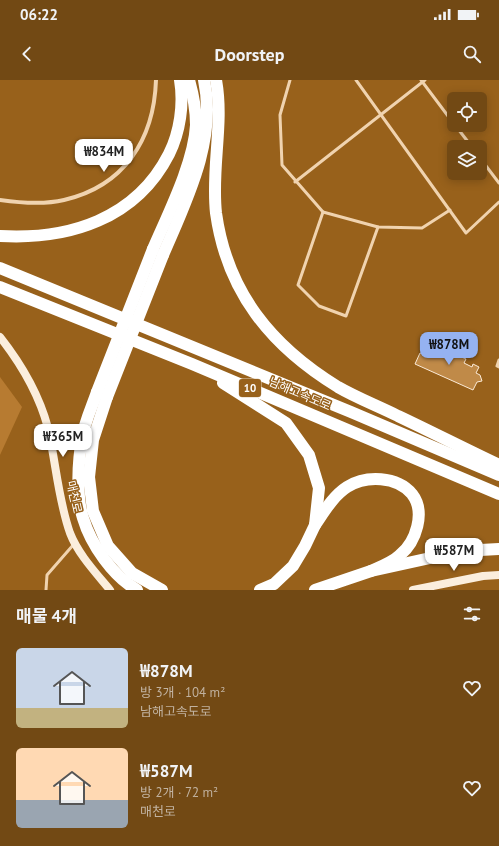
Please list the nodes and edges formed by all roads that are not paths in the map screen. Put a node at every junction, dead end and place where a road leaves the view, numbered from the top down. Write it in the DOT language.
graph roads {
  1 [pos="156,80"];
  2 [pos="180,80"];
  3 [pos="190,80"];
  4 [pos="204,80"];
  5 [pos="216,80"];
  6 [pos="290,80"];
  7 [pos="356,80"];
  8 [pos="423,81"];
  9 [pos="447,113"];
  10 [pos="381,115"];
  11 [pos="487,167"];
  12 [pos="296,182"];
  13 [pos="499,183"];
  14 [pos="0,200"];
  15 [pos="499,202"];
  16 [pos="450,210"];
  17 [pos="323,212"];
  18 [pos="378,227"];
  19 [pos="0,236"];
  20 [pos="158,252"];
  21 [pos="0,268"];
  22 [pos="0,286"];
  23 [pos="0,337"];
  24 [pos="499,360"];
  25 [pos="192,364"];
  26 [pos="499,367"];
  27 [pos="102,394"];
  28 [pos="499,465"];
  29 [pos="499,475"];
  30 [pos="499,494"];
  31 [pos="315,525"];
  32 [pos="76,543"];
  33 [pos="499,549"];
  34 [pos="371,571"];
  35 [pos="499,575"];
  36 [pos="46,590"];
  37 [pos="110,590"];
  38 [pos="137,590"];
  39 [pos="162,590"];
  40 [pos="260,590"];
  41 [pos="315,590"];
  42 [pos="413,590"];
  1 -- 14 [label="street"];
  2 -- 19 [label="highway"];
  3 -- 20 [label="highway"];
  4 -- 20 [label="highway"];
  5 -- 28 [label="highway"];
  6 -- 12 [label="lane"];
  7 -- 10 [label="lane"];
  8 -- 9 [label="lane"];
  8 -- 10 [label="lane"];
  10 -- 12 [label="lane"];
  10 -- 16 [label="lane"];
  11 -- 13 [label="lane"];
  12 -- 17 [label="lane"];
  15 -- 16 [label="lane"];
  16 -- 18 [label="lane"];
  17 -- 18 [label="lane"];
  17 -- 18 [label="lane"];
  20 -- 27 [label="highway, bridge"];
  21 -- 29 [label="highway, 남해고속도로 / 10"];
  22 -- 25 [label="highway, 남해고속도로 / 10"];
  23 -- 32 [label="main road, 매천로"];
  24 -- 26 [label="lane"];
  25 -- 30 [label="highway, 남해고속도로 / 10"];
  25 -- 31 [label="highway"];
  27 -- 38 [label="highway"];
  27 -- 39 [label="highway"];
  31 -- 34 [label="highway"];
  31 -- 40 [label="highway"];
  32 -- 36 [label="lane"];
  32 -- 37 [label="main road, 매천로"];
  33 -- 34 [label="highway"];
  34 -- 41 [label="highway"];
  35 -- 42 [label="main road"];
}
